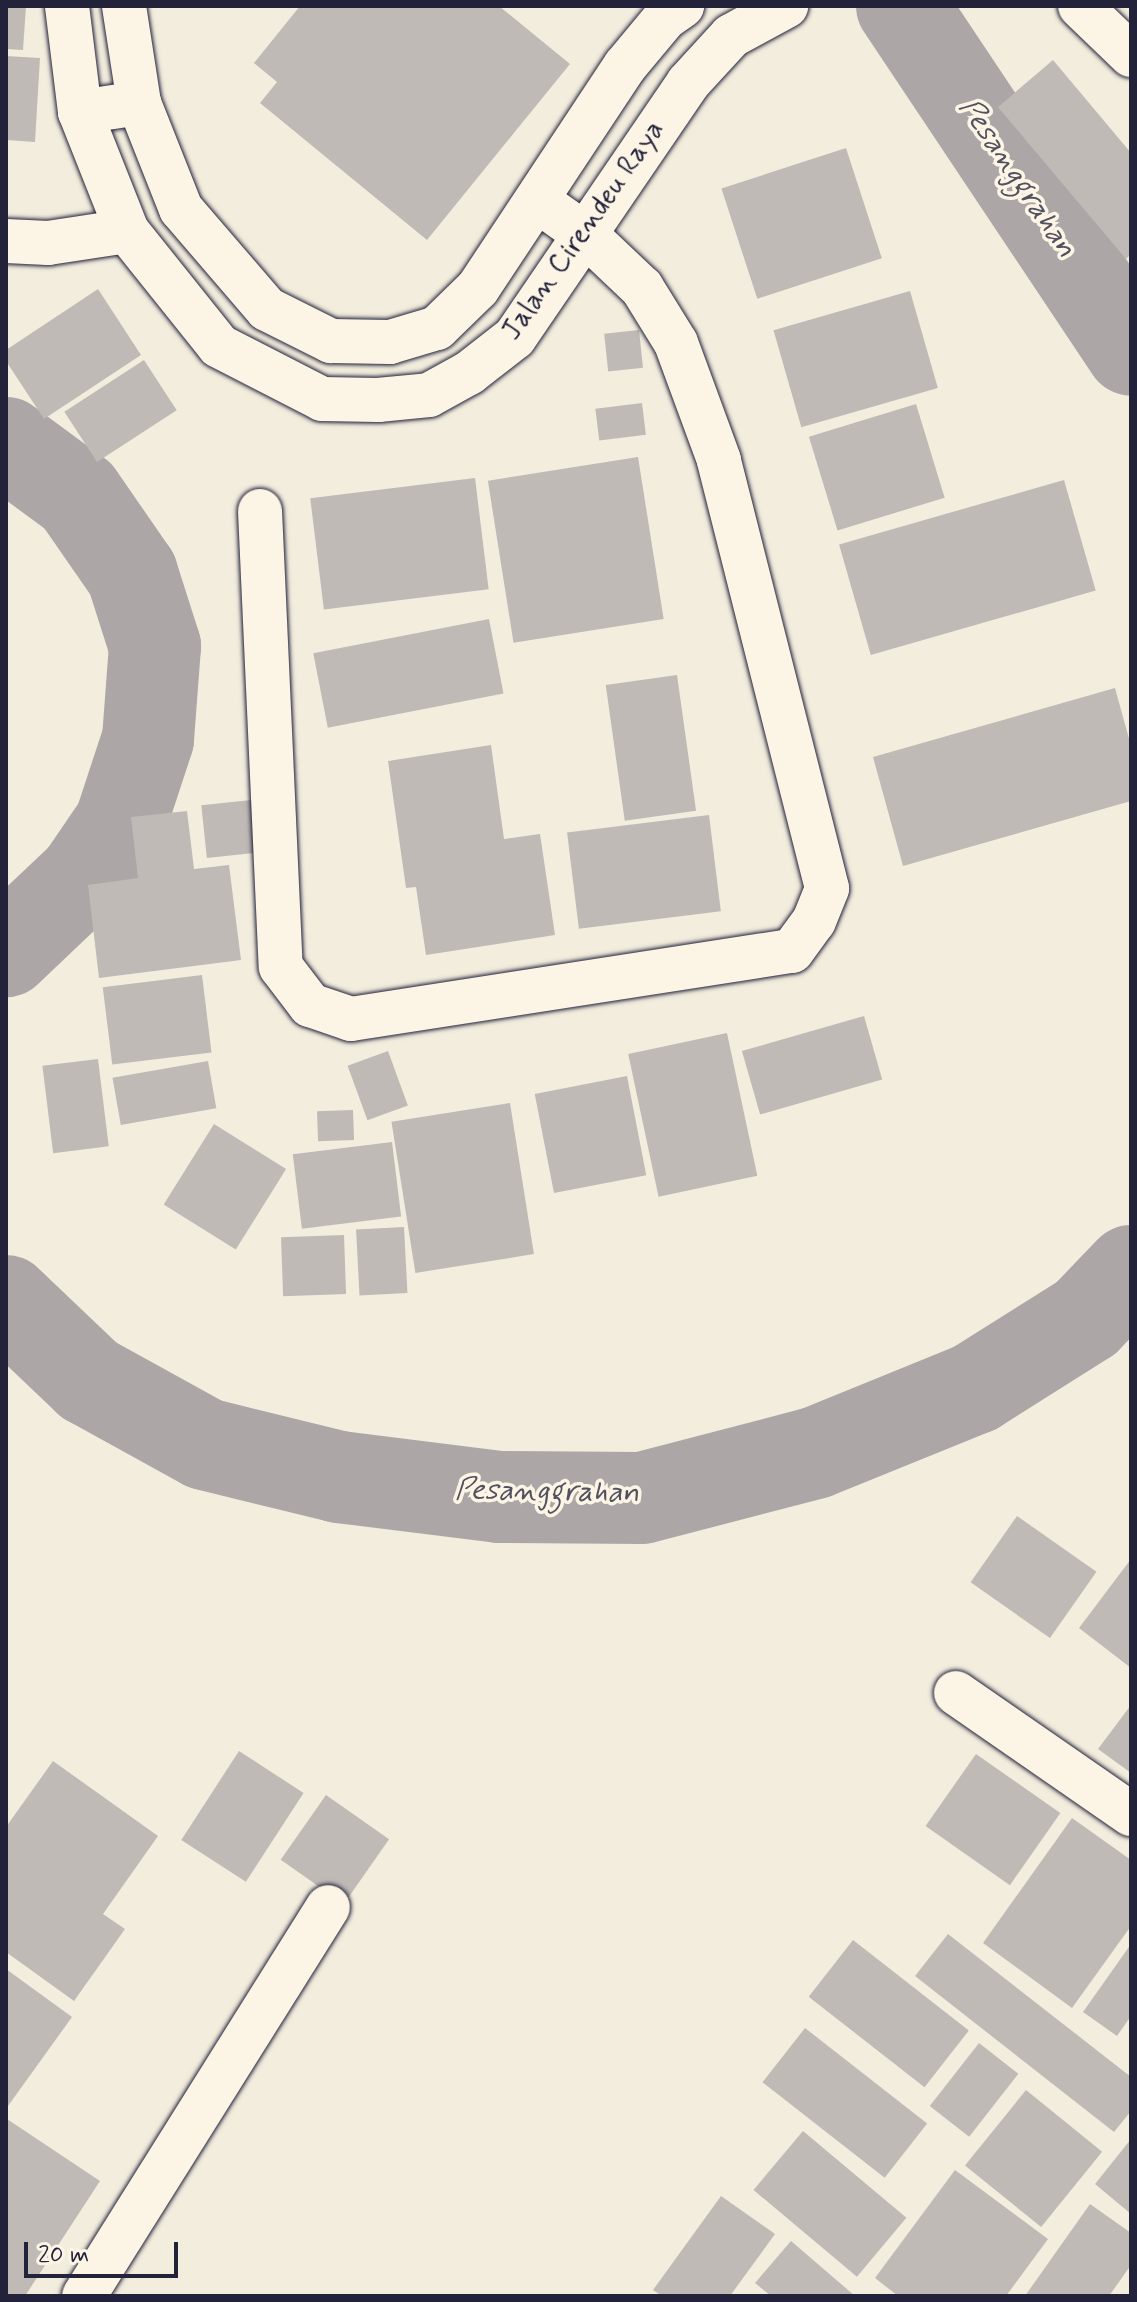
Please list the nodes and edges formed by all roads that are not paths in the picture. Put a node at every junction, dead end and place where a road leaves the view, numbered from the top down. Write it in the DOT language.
graph roads {
  1 [pos="67,6"];
  2 [pos="124,6"];
  3 [pos="682,6"];
  4 [pos="786,6"];
  5 [pos="1080,6"];
  6 [pos="1131,55"];
  7 [pos="139,103"];
  8 [pos="80,112"];
  9 [pos="538,201"];
  10 [pos="127,231"];
  11 [pos="586,235"];
  12 [pos="6,241"];
  13 [pos="260,511"];
  14 [pos="956,1693"];
  15 [pos="1131,1814"];
  16 [pos="328,1907"];
  17 [pos="84,2296"];
  1 -- 8 [label="street, Jalan Cirendeu Raya"];
  2 -- 7 [label="street, Jalan Cirendeu Raya"];
  3 -- 9 [label="street, Jalan Cirendeu Raya"];
  4 -- 11 [label="street, Jalan Cirendeu Raya"];
  5 -- 6 [label="street"];
  7 -- 8 [label="street"];
  7 -- 9 [label="street, Jalan Cirendeu Raya"];
  8 -- 10 [label="street, Jalan Cirendeu Raya"];
  9 -- 11 [label="street"];
  10 -- 11 [label="street, Jalan Cirendeu Raya"];
  10 -- 12 [label="street"];
  11 -- 13 [label="street"];
  14 -- 15 [label="street"];
  16 -- 17 [label="street"];
}
